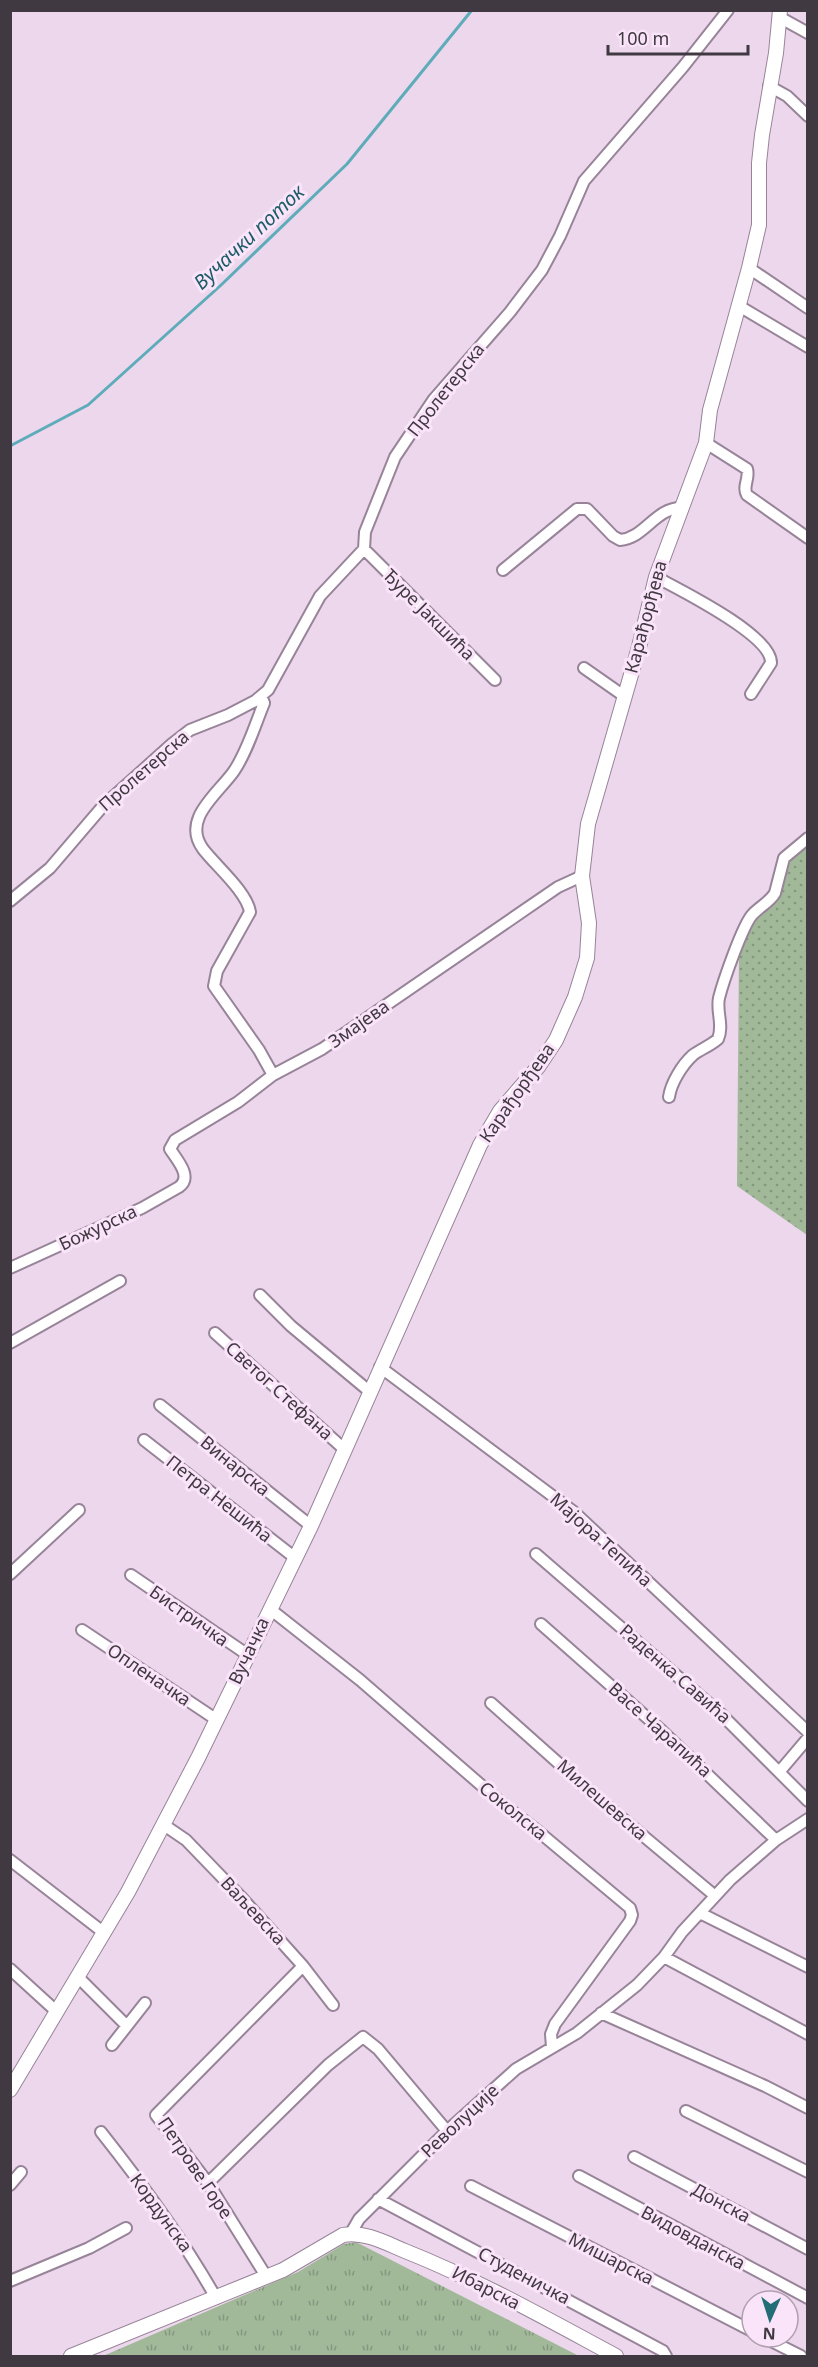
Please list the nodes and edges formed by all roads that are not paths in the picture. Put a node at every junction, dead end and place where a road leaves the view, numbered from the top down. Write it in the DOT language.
graph roads {
  1 [pos="728,10"];
  2 [pos="780,14"];
  3 [pos="807,33"];
  4 [pos="770,86"];
  5 [pos="807,116"];
  6 [pos="749,268"];
  7 [pos="740,306"];
  8 [pos="807,308"];
  9 [pos="807,346"];
  10 [pos="706,444"];
  11 [pos="681,508"];
  12 [pos="807,538"];
  13 [pos="364,549"];
  14 [pos="503,570"];
  15 [pos="656,577"];
  16 [pos="584,668"];
  17 [pos="495,680"];
  18 [pos="751,694"];
  19 [pos="261,696"];
  20 [pos="624,696"];
  21 [pos="807,838"];
  22 [pos="582,876"];
  23 [pos="10,901"];
  24 [pos="273,1075"];
  25 [pos="669,1097"];
  26 [pos="184,1184"];
  27 [pos="456,1197"];
  28 [pos="10,1268"];
  29 [pos="120,1281"];
  30 [pos="260,1294"];
  31 [pos="215,1333"];
  32 [pos="10,1343"];
  33 [pos="380,1367"];
  34 [pos="369,1391"];
  35 [pos="160,1405"];
  36 [pos="144,1440"];
  37 [pos="344,1449"];
  38 [pos="79,1510"];
  39 [pos="311,1526"];
  40 [pos="536,1554"];
  41 [pos="294,1557"];
  42 [pos="10,1574"];
  43 [pos="131,1575"];
  44 [pos="270,1609"];
  45 [pos="541,1624"];
  46 [pos="82,1630"];
  47 [pos="248,1655"];
  48 [pos="491,1703"];
  49 [pos="217,1720"];
  50 [pos="807,1732"];
  51 [pos="807,1738"];
  52 [pos="780,1771"];
  53 [pos="807,1801"];
  54 [pos="807,1819"];
  55 [pos="164,1825"];
  56 [pos="776,1840"];
  57 [pos="10,1860"];
  58 [pos="714,1895"];
  59 [pos="700,1913"];
  60 [pos="103,1932"];
  61 [pos="664,1957"];
  62 [pos="303,1966"];
  63 [pos="807,1967"];
  64 [pos="10,1969"];
  65 [pos="78,1977"];
  66 [pos="146,2003"];
  67 [pos="333,2005"];
  68 [pos="57,2012"];
  69 [pos="602,2013"];
  70 [pos="127,2026"];
  71 [pos="807,2034"];
  72 [pos="112,2045"];
  73 [pos="552,2047"];
  74 [pos="10,2090"];
  75 [pos="807,2108"];
  76 [pos="686,2111"];
  77 [pos="447,2131"];
  78 [pos="101,2132"];
  79 [pos="634,2157"];
  80 [pos="21,2172"];
  81 [pos="807,2172"];
  82 [pos="579,2176"];
  83 [pos="208,2183"];
  84 [pos="10,2186"];
  85 [pos="471,2186"];
  86 [pos="378,2199"];
  87 [pos="126,2228"];
  88 [pos="351,2233"];
  89 [pos="807,2248"];
  90 [pos="266,2276"];
  91 [pos="10,2281"];
  92 [pos="216,2298"];
  93 [pos="807,2298"];
  94 [pos="740,2325"];
  95 [pos="787,2349"];
  96 [pos="71,2356"];
  97 [pos="616,2356"];
  98 [pos="666,2356"];
  99 [pos="801,2356"];
  1 -- 13 [label="street, Пролетерска"];
  2 -- 3 [label="street"];
  2 -- 4 [label="street, Карађорђева"];
  4 -- 5 [label="street"];
  4 -- 6 [label="street, Карађорђева"];
  6 -- 7 [label="street, Карађорђева"];
  6 -- 8 [label="street"];
  7 -- 9 [label="street"];
  7 -- 10 [label="street, Карађорђева"];
  10 -- 11 [label="street, Карађорђева"];
  10 -- 12 [label="street"];
  11 -- 14 [label="street"];
  11 -- 15 [label="street, Карађорђева"];
  13 -- 17 [label="street, Ђуре Јакшића"];
  13 -- 19 [label="street, Пролетерска"];
  15 -- 18 [label="street"];
  15 -- 20 [label="street, Карађорђева"];
  16 -- 20 [label="street"];
  19 -- 23 [label="street, Пролетерска"];
  19 -- 24 [label="street"];
  20 -- 22 [label="street, Карађорђева"];
  21 -- 25 [label="street"];
  22 -- 24 [label="street, Змајева"];
  22 -- 27 [label="street, Карађорђева"];
  24 -- 26 [label="street, Змајева"];
  26 -- 28 [label="street, Божурска"];
  27 -- 33 [label="street, Вучачка"];
  29 -- 32 [label="street"];
  30 -- 34 [label="street"];
  31 -- 37 [label="street, Светог Стефана"];
  33 -- 34 [label="street, Вучачка"];
  33 -- 50 [label="street, Мајора Тепића"];
  34 -- 37 [label="street, Вучачка"];
  35 -- 39 [label="street, Винарска"];
  36 -- 41 [label="street, Петра Нешића"];
  37 -- 39 [label="street, Вучачка"];
  38 -- 42 [label="street"];
  39 -- 41 [label="street, Вучачка"];
  40 -- 52 [label="street, Раденка Савића"];
  41 -- 44 [label="street, Вучачка"];
  43 -- 47 [label="street, Бистричка"];
  44 -- 47 [label="street, Вучачка"];
  44 -- 73 [label="street, Соколска"];
  45 -- 56 [label="street, Васе Чарапића"];
  46 -- 49 [label="street, Опленачка"];
  47 -- 49 [label="street, Вучачка"];
  48 -- 58 [label="street, Милешевска"];
  49 -- 55 [label="street, Вучачка"];
  51 -- 52 [label="street"];
  52 -- 53 [label="street, Раденка Савића"];
  54 -- 56 [label="street, Револуције"];
  55 -- 60 [label="street, Вучачка"];
  55 -- 62 [label="street, Ваљевска"];
  56 -- 58 [label="street, Револуције"];
  57 -- 60 [label="street"];
  58 -- 59 [label="street, Револуције"];
  59 -- 61 [label="street, Револуције"];
  59 -- 63 [label="street"];
  60 -- 65 [label="street, Вучачка"];
  61 -- 69 [label="street, Револуције"];
  61 -- 71 [label="street"];
  62 -- 67 [label="street, Ваљевска"];
  62 -- 83 [label="street, Петрове Горе"];
  64 -- 68 [label="street"];
  65 -- 68 [label="street, Вучачка"];
  65 -- 70 [label="street"];
  66 -- 70 [label="street"];
  68 -- 74 [label="street, Вучачка"];
  69 -- 73 [label="street, Револуције"];
  69 -- 75 [label="street"];
  70 -- 72 [label="street"];
  73 -- 77 [label="street, Револуције"];
  76 -- 81 [label="street"];
  77 -- 83 [label="street"];
  77 -- 86 [label="street, Револуције"];
  78 -- 92 [label="street, Кордунска"];
  79 -- 89 [label="street, Донска"];
  80 -- 84 [label="street"];
  82 -- 93 [label="street, Видовданска"];
  83 -- 90 [label="street, Петрове Горе"];
  85 -- 94 [label="street, Мишарска"];
  86 -- 88 [label="street, Револуције"];
  86 -- 98 [label="street, Студеничка"];
  87 -- 91 [label="street"];
  88 -- 90 [label="street, Револуције"];
  88 -- 97 [label="street, Ибарска"];
  90 -- 92 [label="street, Револуције"];
  92 -- 96 [label="street, Револуције"];
  95 -- 99 [label="street"];
}
